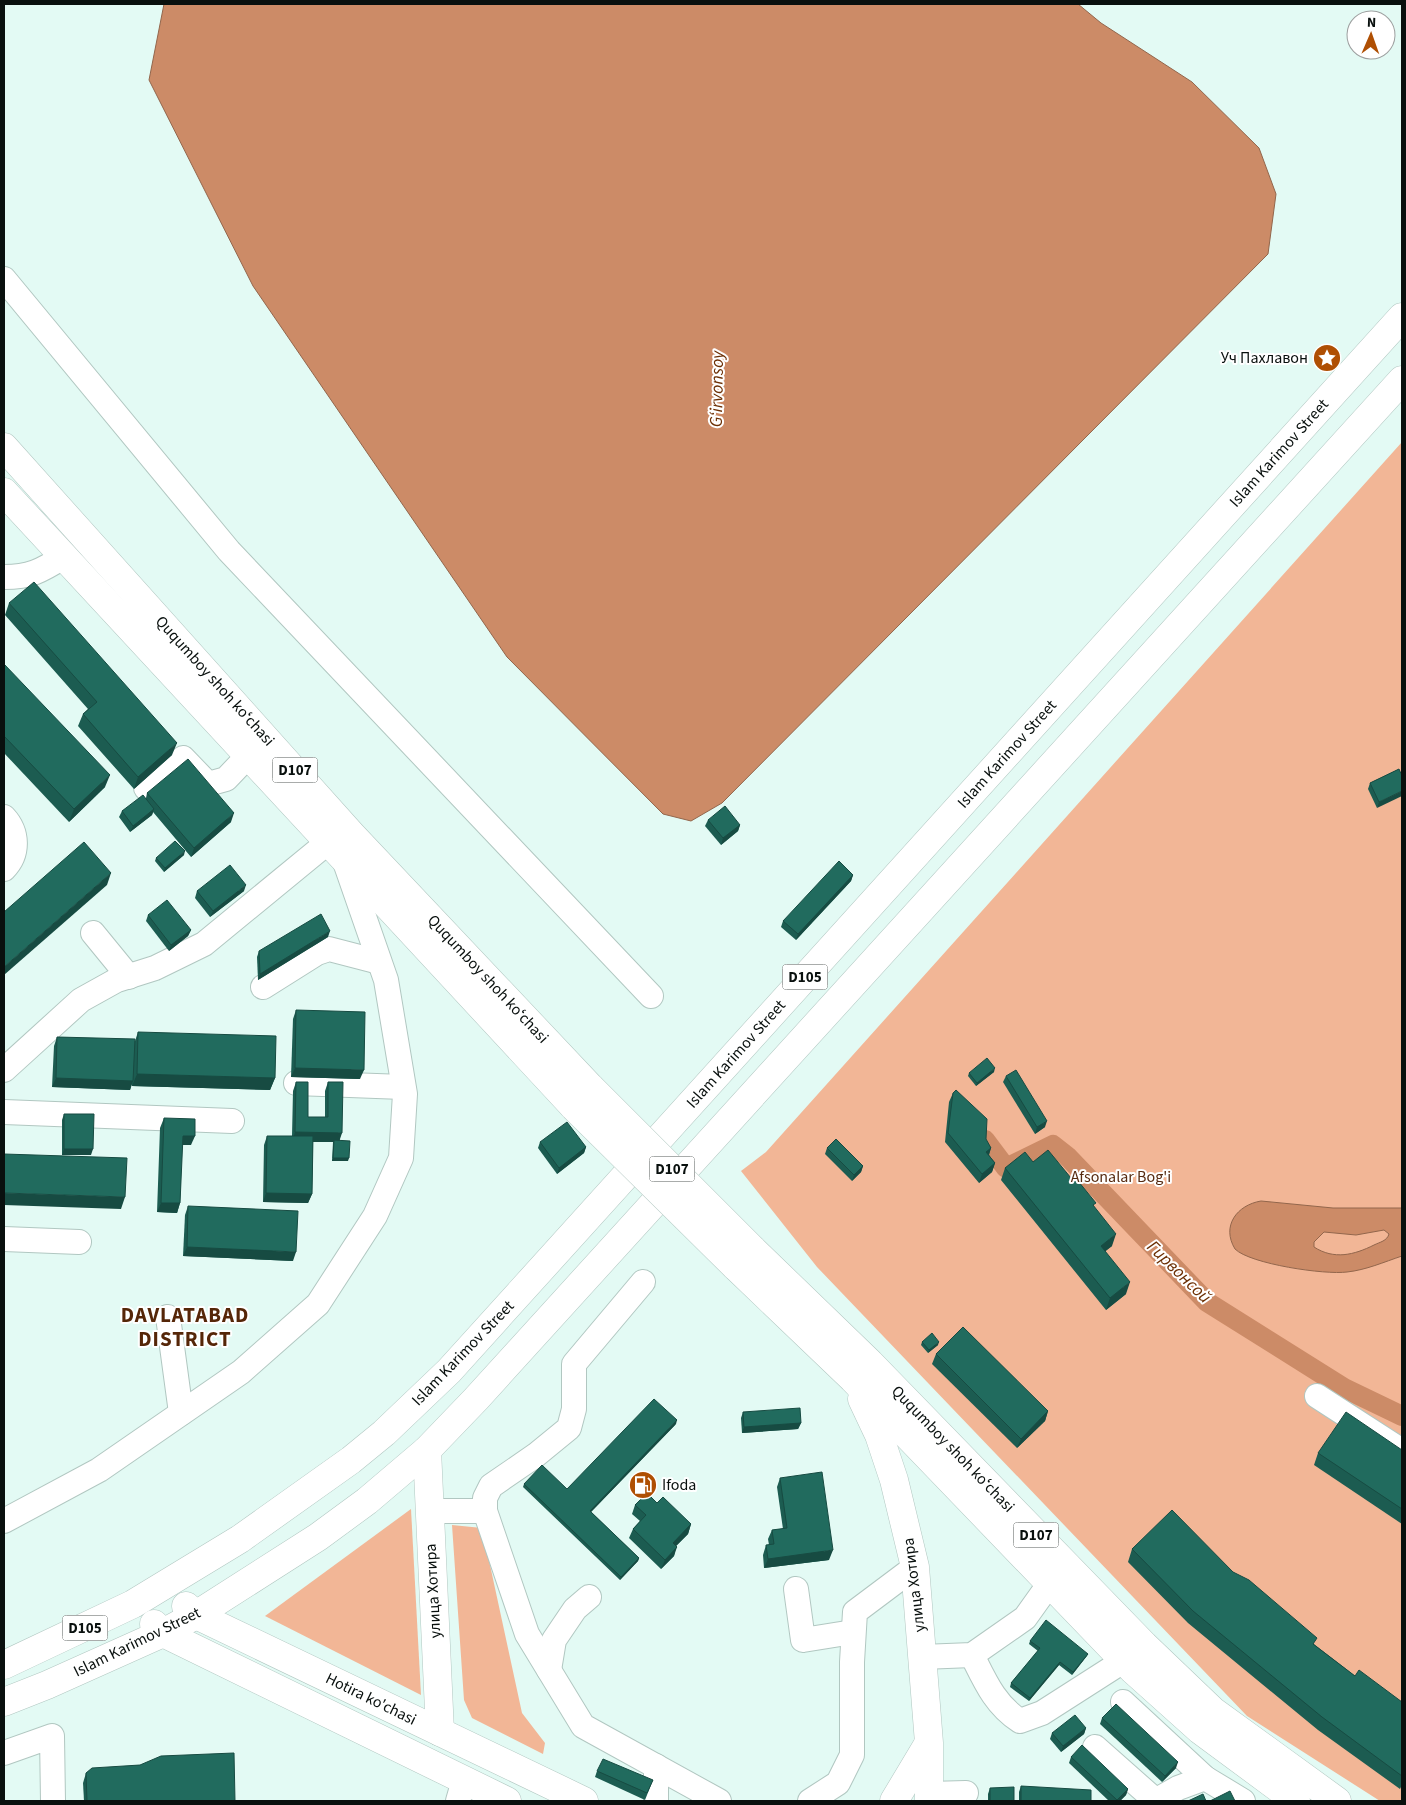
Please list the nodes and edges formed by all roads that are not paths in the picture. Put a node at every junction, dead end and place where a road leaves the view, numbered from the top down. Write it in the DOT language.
graph roads {
  1 [pos="4,279"];
  2 [pos="1402,317"];
  3 [pos="1402,380"];
  4 [pos="4,447"];
  5 [pos="4,492"];
  6 [pos="63,558"];
  7 [pos="4,577"];
  8 [pos="247,757"];
  9 [pos="146,788"];
  10 [pos="4,817"];
  11 [pos="336,853"];
  12 [pos="4,869"];
  13 [pos="93,933"];
  14 [pos="379,962"];
  15 [pos="129,976"];
  16 [pos="263,987"];
  17 [pos="651,996"];
  18 [pos="4,1070"];
  19 [pos="296,1083"];
  20 [pos="403,1087"];
  21 [pos="583,1098"];
  22 [pos="4,1112"];
  23 [pos="232,1121"];
  24 [pos="4,1239"];
  25 [pos="79,1242"];
  26 [pos="744,1258"];
  27 [pos="643,1282"];
  28 [pos="168,1318"];
  29 [pos="853,1379"];
  30 [pos="1317,1396"];
  31 [pos="181,1413"];
  32 [pos="427,1450"];
  33 [pos="1402,1450"];
  34 [pos="429,1511"];
  35 [pos="485,1511"];
  36 [pos="4,1521"];
  37 [pos="915,1567"];
  38 [pos="1050,1583"];
  39 [pos="164,1587"];
  40 [pos="796,1589"];
  41 [pos="589,1597"];
  42 [pos="133,1604"];
  43 [pos="196,1615"];
  44 [pos="853,1632"];
  45 [pos="163,1633"];
  46 [pos="972,1654"];
  47 [pos="922,1657"];
  48 [pos="1125,1662"];
  49 [pos="4,1665"];
  50 [pos="549,1670"];
  51 [pos="4,1702"];
  52 [pos="1123,1702"];
  53 [pos="440,1732"];
  54 [pos="929,1743"];
  55 [pos="1094,1746"];
  56 [pos="4,1753"];
  57 [pos="656,1766"];
  58 [pos="1205,1778"];
  59 [pos="461,1791"];
  60 [pos="966,1793"];
  61 [pos="929,1798"];
  62 [pos="53,1801"];
  63 [pos="507,1801"];
  64 [pos="584,1801"];
  65 [pos="656,1801"];
  66 [pos="719,1801"];
  67 [pos="810,1801"];
  68 [pos="894,1801"];
  69 [pos="1155,1801"];
  70 [pos="1243,1801"];
  71 [pos="1296,1801"];
  72 [pos="1338,1801"];
  1 -- 17 [label="street"];
  2 -- 39 [label="main road, Islam Karimov Street / D105"];
  3 -- 32 [label="main road, Islam Karimov Street / D105"];
  4 -- 21 [label="main road, Ququmboy shoh koʻchasi / D107"];
  5 -- 6 [label="main road, Ququmboy shoh koʻchasi / D107"];
  6 -- 7 [label="street"];
  6 -- 8 [label="main road, Ququmboy shoh koʻchasi / D107"];
  8 -- 9 [label="street"];
  8 -- 11 [label="main road, Ququmboy shoh koʻchasi / D107"];
  10 -- 12 [label="street"];
  11 -- 14 [label="street"];
  11 -- 15 [label="street"];
  11 -- 21 [label="main road, Ququmboy shoh koʻchasi / D107"];
  13 -- 15 [label="street"];
  14 -- 16 [label="street"];
  14 -- 20 [label="street"];
  15 -- 18 [label="street"];
  19 -- 20 [label="street"];
  20 -- 31 [label="street"];
  21 -- 26 [label="main road, D107, bridge"];
  22 -- 23 [label="street"];
  24 -- 25 [label="street"];
  26 -- 29 [label="main road, Ququmboy shoh koʻchasi / D107"];
  26 -- 72 [label="main road, Ququmboy shoh koʻchasi / D107"];
  27 -- 35 [label="street"];
  28 -- 31 [label="street"];
  29 -- 37 [label="main road, улица Хотира"];
  29 -- 38 [label="main road, Ququmboy shoh koʻchasi / D107"];
  30 -- 33 [label="street"];
  31 -- 36 [label="street"];
  32 -- 34 [label="main road, улица Хотира"];
  32 -- 43 [label="main road, Islam Karimov Street / D105"];
  34 -- 35 [label="street"];
  34 -- 53 [label="main road, улица Хотира"];
  35 -- 50 [label="street"];
  37 -- 44 [label="street"];
  37 -- 47 [label="main road, улица Хотира"];
  38 -- 46 [label="street"];
  38 -- 48 [label="main road, Ququmboy shoh koʻchasi / D107"];
  39 -- 42 [label="main road, Islam Karimov Street / D105"];
  39 -- 43 [label="main road, Hotira ko'chasi"];
  40 -- 44 [label="street"];
  41 -- 50 [label="street"];
  42 -- 45 [label="main road, Hotira ko'chasi"];
  42 -- 49 [label="main road, Islam Karimov Street / D105"];
  43 -- 45 [label="main road, Islam Karimov Street / D105"];
  43 -- 53 [label="main road, Hotira ko'chasi"];
  44 -- 67 [label="street"];
  45 -- 51 [label="main road, Islam Karimov Street / D105"];
  45 -- 59 [label="main road, Hotira ko'chasi"];
  46 -- 47 [label="street"];
  46 -- 48 [label="street"];
  47 -- 54 [label="main road, улица Хотира"];
  48 -- 71 [label="main road, Ququmboy shoh koʻchasi / D107"];
  50 -- 57 [label="street"];
  52 -- 58 [label="street"];
  53 -- 64 [label="main road, Hotira ko'chasi"];
  54 -- 61 [label="main road, улица Хотира"];
  54 -- 68 [label="main road"];
  55 -- 69 [label="street"];
  56 -- 62 [label="street"];
  57 -- 65 [label="street"];
  57 -- 66 [label="street"];
  58 -- 69 [label="street"];
  58 -- 70 [label="street"];
  59 -- 63 [label="main road, Hotira ko'chasi"];
  60 -- 61 [label="street"];
}
